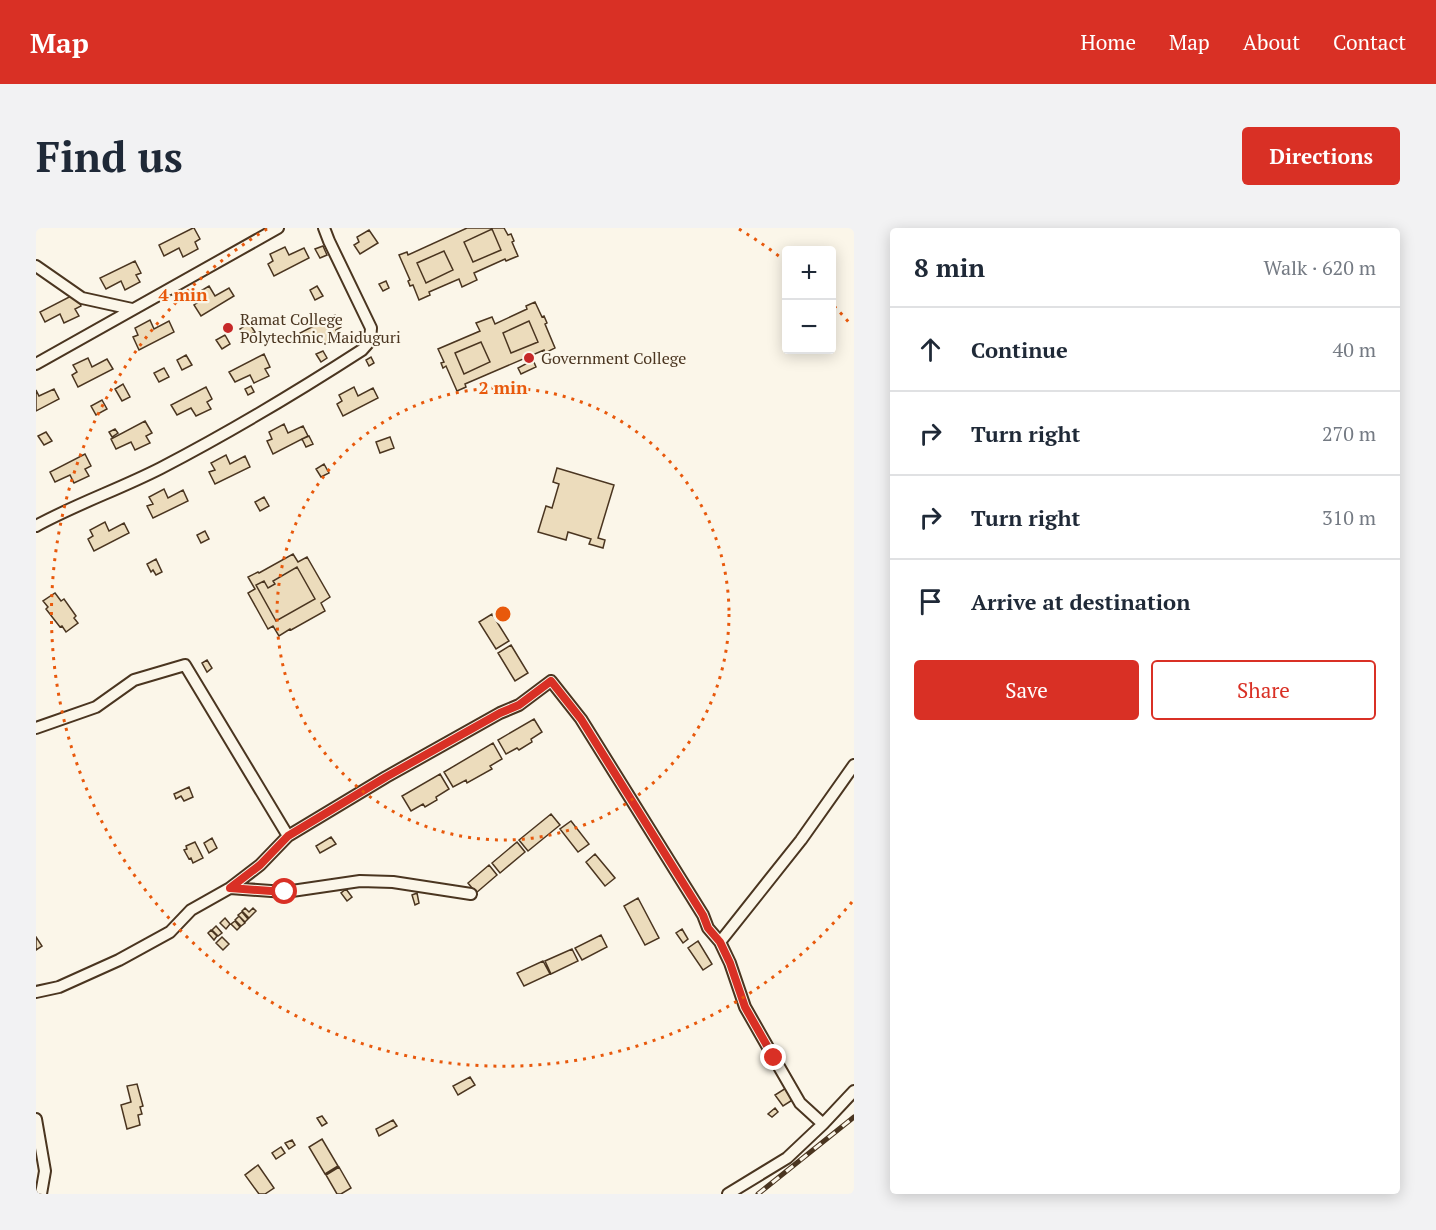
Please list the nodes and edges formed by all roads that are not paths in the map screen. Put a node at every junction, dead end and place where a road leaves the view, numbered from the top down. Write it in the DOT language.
graph roads {
  1 [pos="278,228"];
  2 [pos="324,228"];
  3 [pos="36,266"];
  4 [pos="132,309"];
  5 [pos="36,364"];
  6 [pos="36,525"];
  7 [pos="36,728"];
  8 [pos="854,765"];
  9 [pos="288,836"];
  10 [pos="230,888"];
  11 [pos="471,894"];
  12 [pos="720,942"];
  13 [pos="36,992"];
  14 [pos="854,1091"];
  15 [pos="36,1119"];
  16 [pos="824,1124"];
  17 [pos="41,1194"];
  18 [pos="728,1194"];
  1 -- 4 [label="street"];
  2 -- 6 [label="street"];
  3 -- 4 [label="street"];
  4 -- 5 [label="street"];
  7 -- 9 [label="street"];
  8 -- 12 [label="street"];
  9 -- 10 [label="street"];
  9 -- 12 [label="street"];
  10 -- 11 [label="street"];
  10 -- 13 [label="street"];
  12 -- 16 [label="street"];
  14 -- 16 [label="street"];
  15 -- 17 [label="street"];
  16 -- 18 [label="street"];
}
